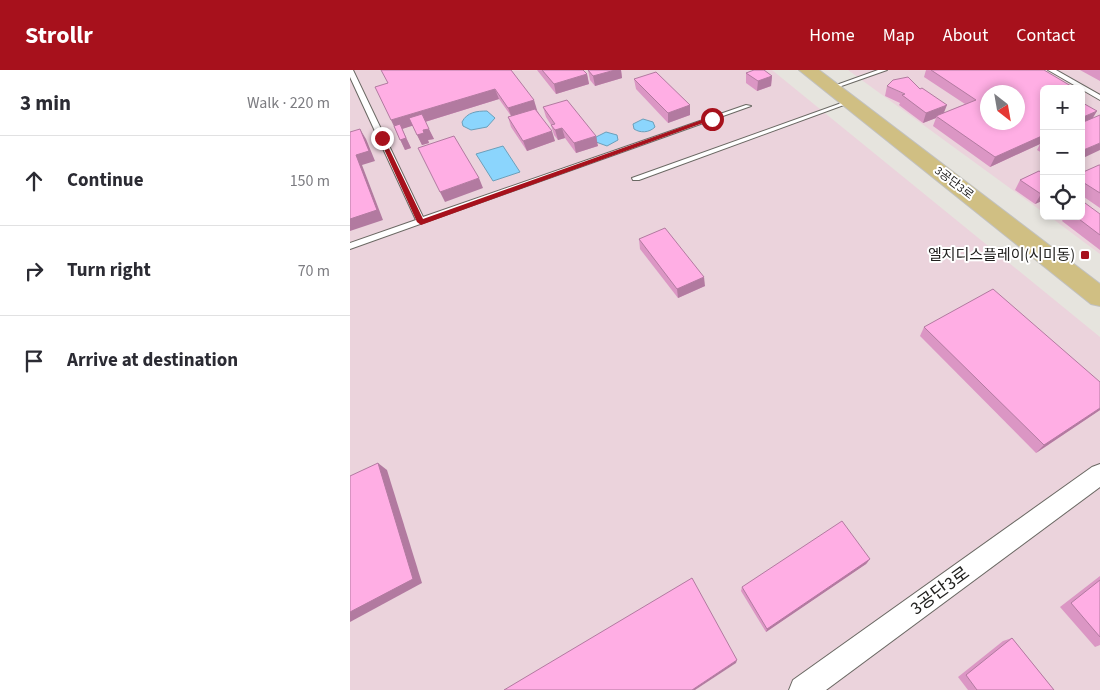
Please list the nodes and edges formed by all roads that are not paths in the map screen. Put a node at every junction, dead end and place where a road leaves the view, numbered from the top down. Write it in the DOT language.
graph roads {
  1 [pos="350,70"];
  2 [pos="808,70"];
  3 [pos="884,70"];
  4 [pos="1051,70"];
  5 [pos="831,88"];
  6 [pos="1100,98"];
  7 [pos="849,102"];
  8 [pos="748,106"];
  9 [pos="636,178"];
  10 [pos="421,222"];
  11 [pos="350,246"];
  12 [pos="1100,297"];
  13 [pos="1100,474"];
  14 [pos="803,690"];
  1 -- 10 [label="lane"];
  2 -- 5 [label="main road, 3공단3로"];
  3 -- 5 [label="lane"];
  4 -- 6 [label="lane"];
  5 -- 7 [label="main road, 3공단3로"];
  7 -- 9 [label="lane"];
  7 -- 12 [label="main road, 3공단3로"];
  8 -- 10 [label="lane"];
  10 -- 11 [label="lane"];
  13 -- 14 [label="street, 3공단3로"];
}
